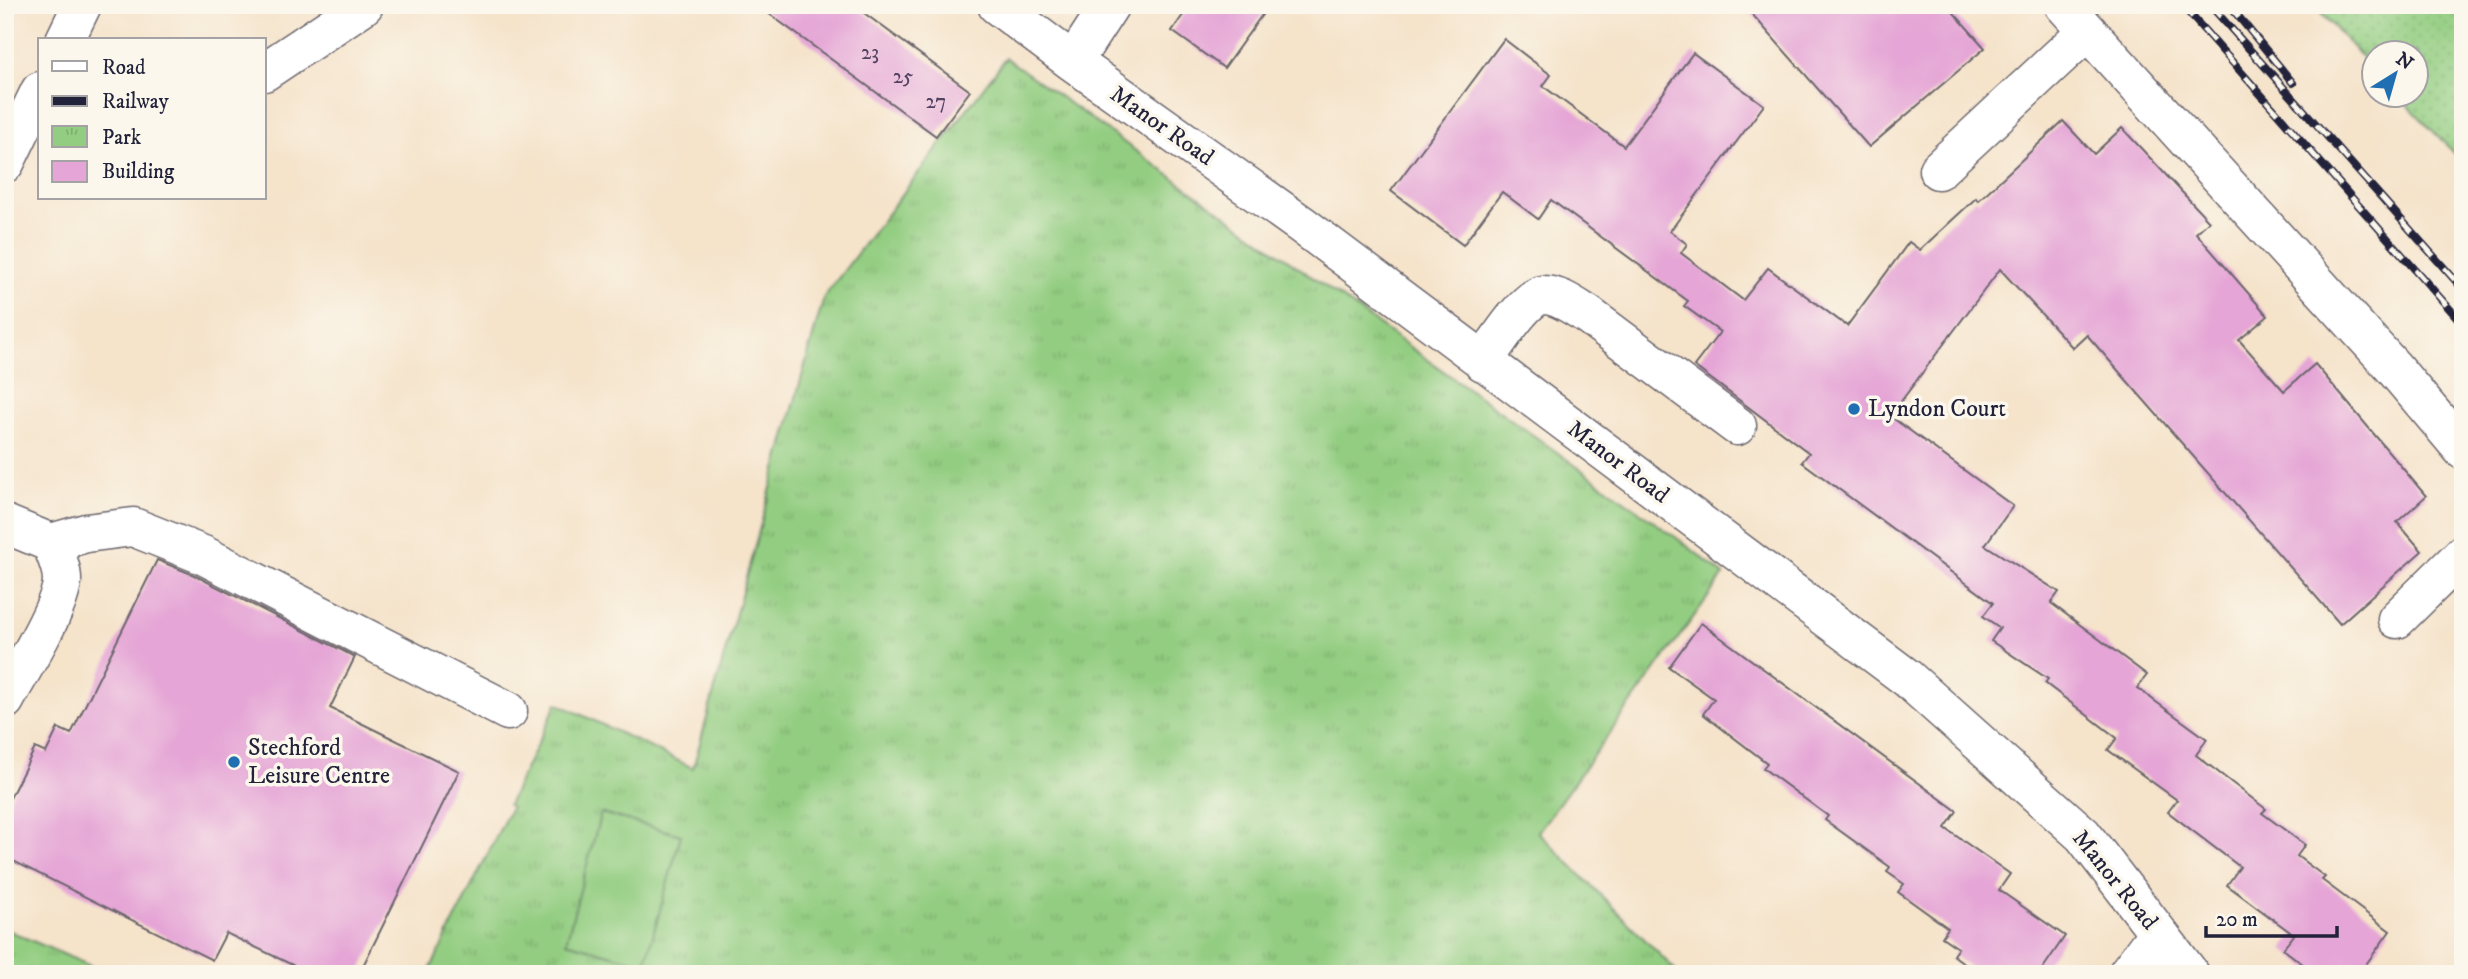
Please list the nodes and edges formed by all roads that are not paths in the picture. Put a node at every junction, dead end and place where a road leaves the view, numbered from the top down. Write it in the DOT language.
graph roads {
  1 [pos="82,5"];
  2 [pos="364,5"];
  3 [pos="997,5"];
  4 [pos="1110,5"];
  5 [pos="2075,18"];
  6 [pos="66,38"];
  7 [pos="1073,62"];
  8 [pos="266,71"];
  9 [pos="38,95"];
  10 [pos="5,163"];
  11 [pos="1938,170"];
  12 [pos="1483,362"];
  13 [pos="1737,426"];
  14 [pos="2463,450"];
  15 [pos="5,524"];
  16 [pos="51,543"];
  17 [pos="2463,554"];
  18 [pos="2397,619"];
  19 [pos="5,700"];
  20 [pos="508,711"];
  21 [pos="2157,934"];
  22 [pos="2127,974"];
  23 [pos="2190,974"];
  1 -- 6 [label="street"];
  2 -- 8 [label="street"];
  3 -- 7 [label="street, Manor Road"];
  4 -- 7 [label="street"];
  5 -- 11 [label="street"];
  5 -- 14 [label="street"];
  7 -- 12 [label="street, Manor Road"];
  9 -- 10 [label="street"];
  12 -- 13 [label="street"];
  12 -- 21 [label="street, Manor Road"];
  15 -- 16 [label="street"];
  16 -- 19 [label="street"];
  16 -- 20 [label="street"];
  17 -- 18 [label="street"];
  21 -- 22 [label="street"];
  21 -- 23 [label="street, Manor Road"];
}
